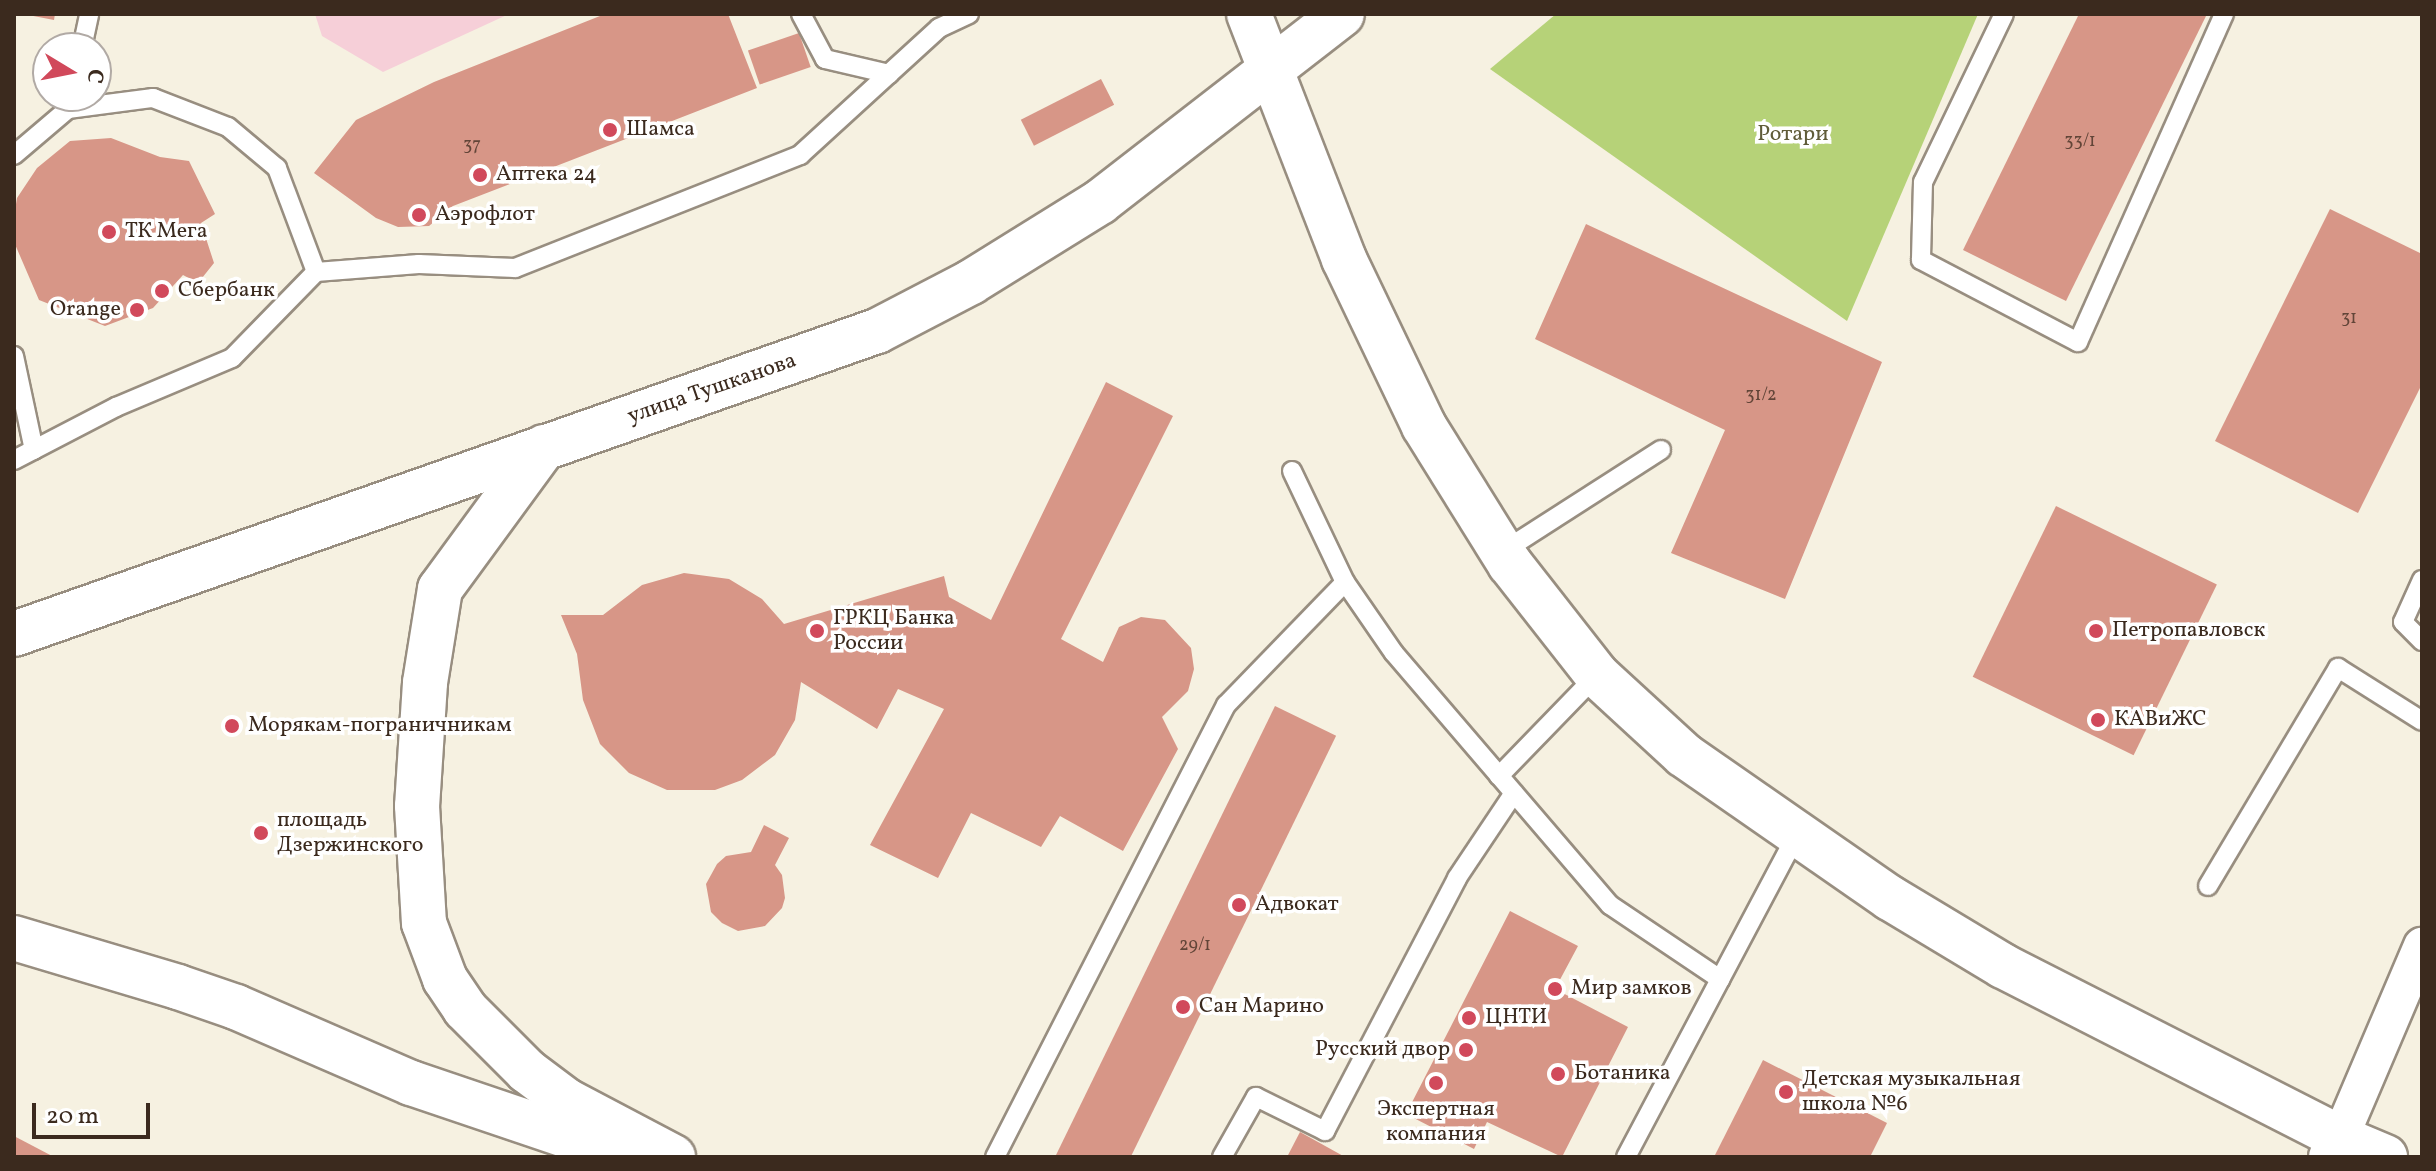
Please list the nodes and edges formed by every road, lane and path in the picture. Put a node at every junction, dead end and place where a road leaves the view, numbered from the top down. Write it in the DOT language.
graph roads {
  1 [pos="801,14"];
  2 [pos="969,14"];
  3 [pos="1249,14"];
  4 [pos="1342,14"];
  5 [pos="2004,14"];
  6 [pos="2224,14"];
  7 [pos="1271,72"];
  8 [pos="889,74"];
  9 [pos="112,100"];
  10 [pos="60,112"];
  11 [pos="14,155"];
  12 [pos="316,272"];
  13 [pos="14,356"];
  14 [pos="544,447"];
  15 [pos="34,450"];
  16 [pos="1661,450"];
  17 [pos="14,460"];
  18 [pos="1292,471"];
  19 [pos="1502,552"];
  20 [pos="2422,580"];
  21 [pos="1345,582"];
  22 [pos="14,634"];
  23 [pos="2422,641"];
  24 [pos="1597,675"];
  25 [pos="2422,721"];
  26 [pos="1499,776"];
  27 [pos="1514,793"];
  28 [pos="1796,836"];
  29 [pos="2208,886"];
  30 [pos="14,938"];
  31 [pos="2422,946"];
  32 [pos="1720,979"];
  33 [pos="465,1009"];
  34 [pos="548,1122"];
  35 [pos="2335,1148"];
  36 [pos="630,1157"];
  37 [pos="673,1157"];
  38 [pos="995,1157"];
  39 [pos="1222,1157"];
  40 [pos="1626,1157"];
  41 [pos="2385,1157"];
  1 -- 8 [label="lane"];
  2 -- 8 [label="lane"];
  3 -- 7 [label="main road"];
  4 -- 7 [label="main road, улица Тушканова"];
  5 -- 6 [label="lane"];
  7 -- 14 [label="main road, улица Тушканова"];
  7 -- 19 [label="main road"];
  8 -- 12 [label="lane"];
  9 -- 12 [label="lane"];
  10 -- 11 [label="lane"];
  12 -- 15 [label="lane"];
  13 -- 15 [label="lane"];
  14 -- 22 [label="main road, улица Тушканова"];
  14 -- 33 [label="main road"];
  15 -- 17 [label="lane"];
  16 -- 19 [label="lane"];
  18 -- 21 [label="lane"];
  19 -- 24 [label="main road"];
  20 -- 23 [label="lane"];
  21 -- 26 [label="lane"];
  21 -- 38 [label="lane"];
  24 -- 26 [label="lane"];
  24 -- 28 [label="main road"];
  25 -- 29 [label="lane"];
  26 -- 27 [label="lane"];
  27 -- 32 [label="lane"];
  27 -- 39 [label="lane"];
  28 -- 32 [label="lane"];
  28 -- 35 [label="main road"];
  30 -- 34 [label="main road"];
  31 -- 35 [label="street"];
  32 -- 40 [label="lane"];
  33 -- 34 [label="lane"];
  33 -- 37 [label="main road"];
  34 -- 36 [label="main road"];
  35 -- 41 [label="main road"];
}
